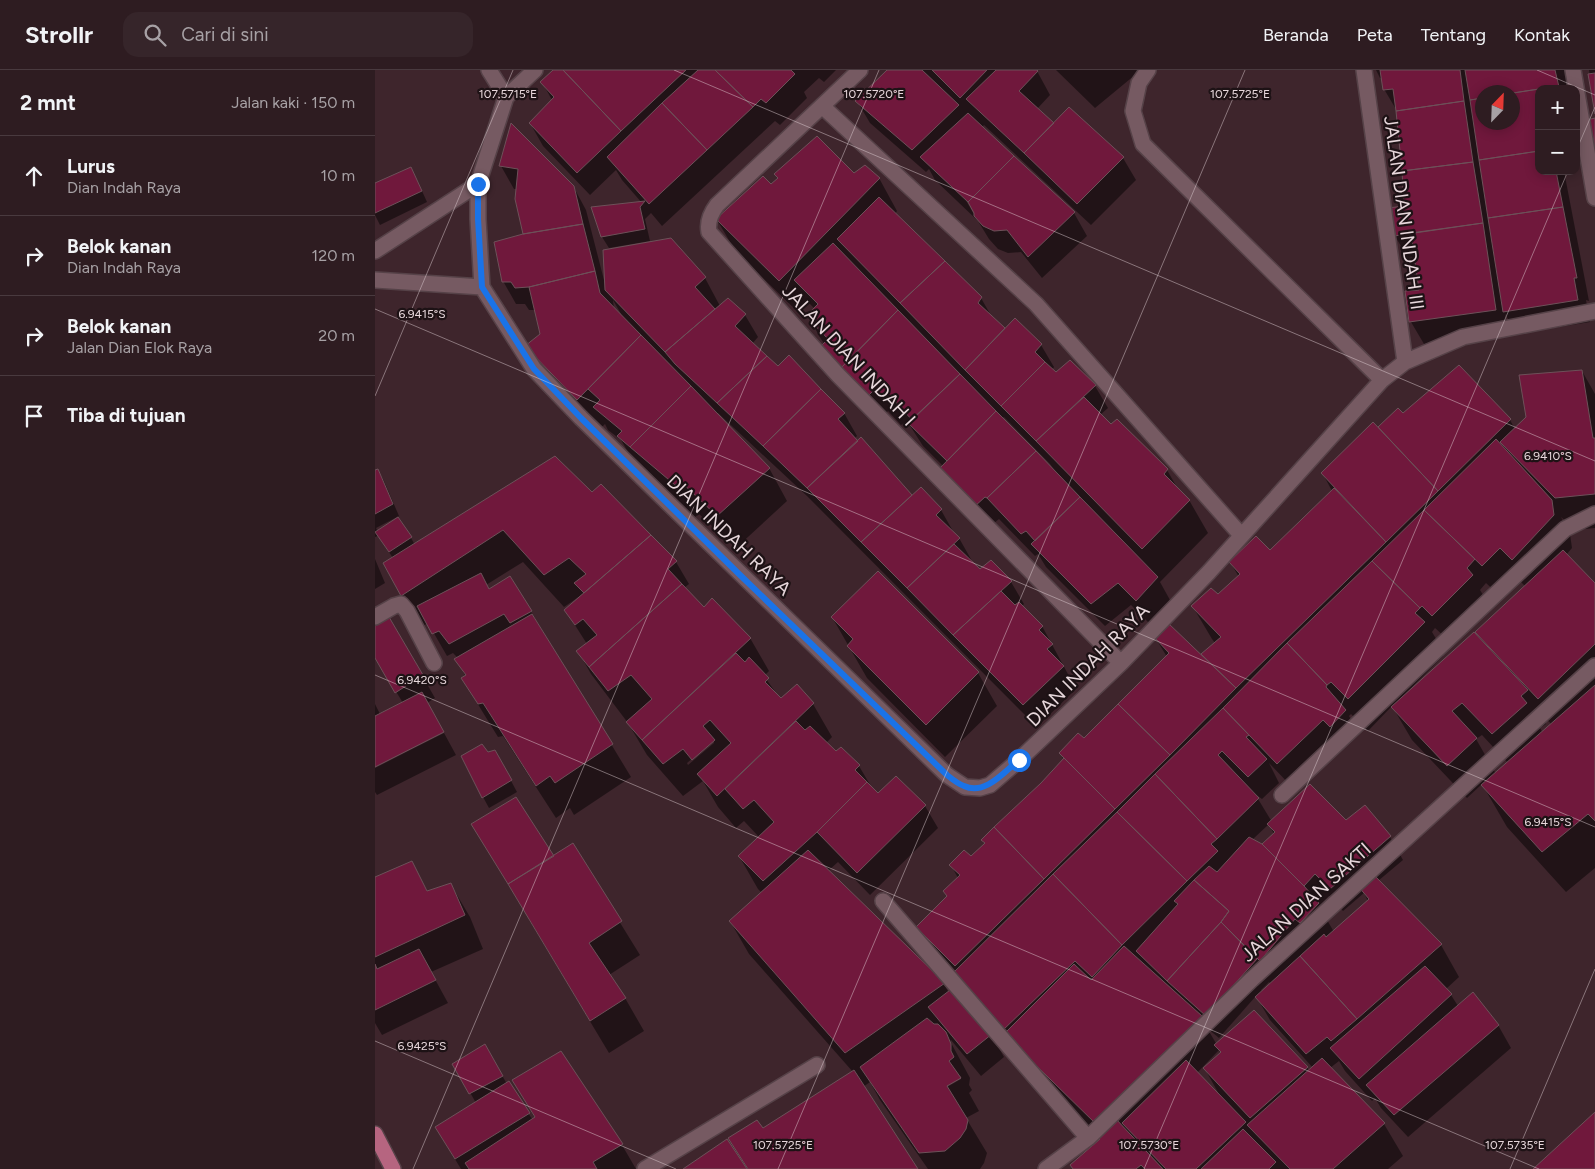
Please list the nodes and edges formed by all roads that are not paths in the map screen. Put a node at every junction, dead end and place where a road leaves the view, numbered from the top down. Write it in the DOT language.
graph roads {
  1 [pos="489,70"];
  2 [pos="535,70"];
  3 [pos="860,70"];
  4 [pos="1148,70"];
  5 [pos="1364,70"];
  6 [pos="1573,70"];
  7 [pos="506,97"];
  8 [pos="822,106"];
  9 [pos="478,184"];
  10 [pos="1595,198"];
  11 [pos="375,251"];
  12 [pos="375,280"];
  13 [pos="482,287"];
  14 [pos="1595,311"];
  15 [pos="1405,362"];
  16 [pos="1382,380"];
  17 [pos="1595,514"];
  18 [pos="1241,535"];
  19 [pos="375,617"];
  20 [pos="434,663"];
  21 [pos="1121,663"];
  22 [pos="1595,666"];
  23 [pos="1282,795"];
  24 [pos="883,901"];
  25 [pos="817,1065"];
  26 [pos="375,1134"];
  27 [pos="1088,1138"];
  28 [pos="393,1169"];
  29 [pos="645,1169"];
  30 [pos="1046,1169"];
  1 -- 7 [label="street"];
  2 -- 7 [label="street"];
  3 -- 8 [label="street, JALAN DIAN INDAH I"];
  4 -- 16 [label="street"];
  5 -- 15 [label="street, JALAN DIAN INDAH III"];
  6 -- 10 [label="street"];
  7 -- 9 [label="street"];
  8 -- 18 [label="street"];
  8 -- 21 [label="street, JALAN DIAN INDAH I"];
  9 -- 11 [label="street"];
  9 -- 13 [label="street"];
  12 -- 13 [label="street"];
  13 -- 21 [label="street, DIAN INDAH RAYA"];
  14 -- 15 [label="street, DIAN INDAH RAYA"];
  15 -- 16 [label="street, DIAN INDAH RAYA"];
  16 -- 18 [label="street, DIAN INDAH RAYA"];
  17 -- 23 [label="street"];
  18 -- 21 [label="street, DIAN INDAH RAYA"];
  19 -- 20 [label="street"];
  22 -- 27 [label="street, JALAN DIAN SAKTI"];
  24 -- 27 [label="street"];
  25 -- 29 [label="street"];
  26 -- 28 [label="main road"];
  27 -- 30 [label="street, JALAN DIAN SAKTI"];
}
